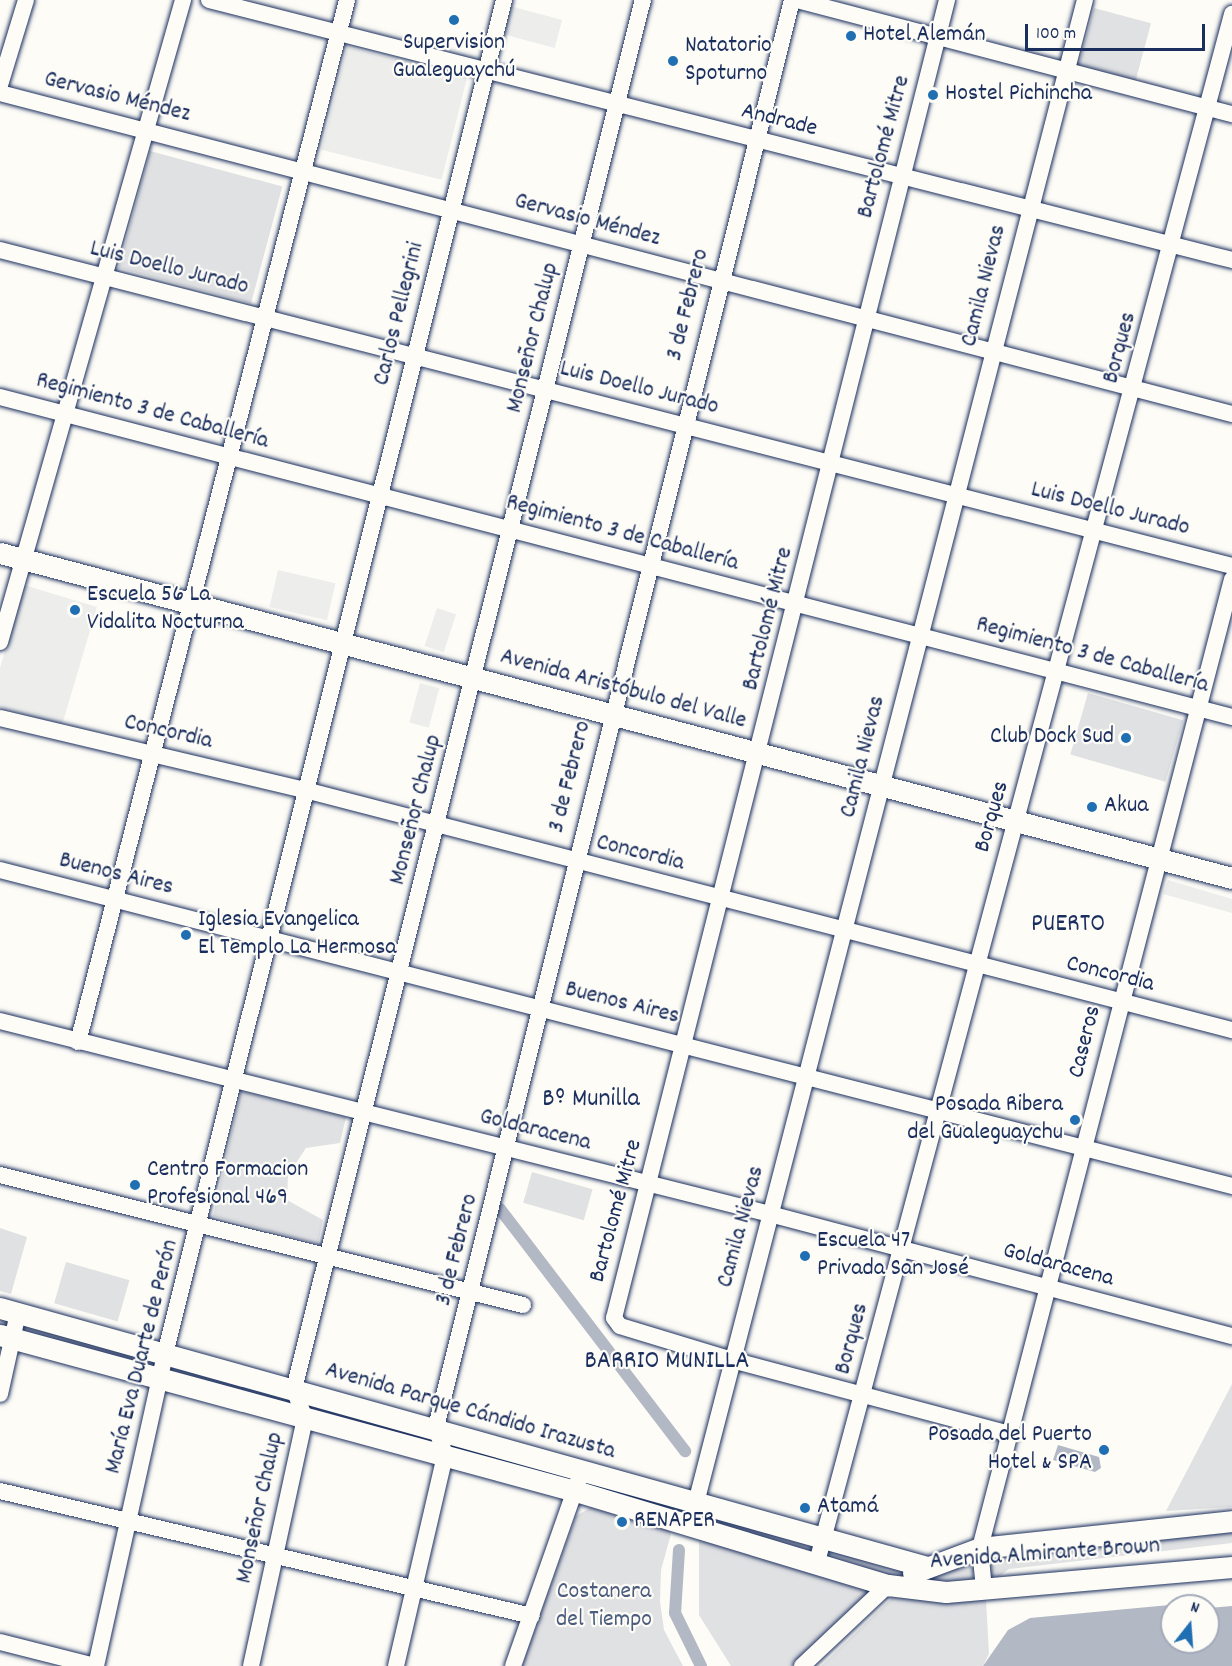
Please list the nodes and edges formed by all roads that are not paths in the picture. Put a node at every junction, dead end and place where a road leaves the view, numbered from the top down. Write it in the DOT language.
graph roads {
  1 [pos="26,0"];
  2 [pos="183,0"];
  3 [pos="209,0"];
  4 [pos="347,0"];
  5 [pos="504,0"];
  6 [pos="643,0"];
  7 [pos="792,0"];
  8 [pos="797,0"];
  9 [pos="947,0"];
  10 [pos="1085,0"];
  11 [pos="1232,14"];
  12 [pos="339,33"];
  13 [pos="939,37"];
  14 [pos="1065,70"];
  15 [pos="486,71"];
  16 [pos="0,85"];
  17 [pos="0,93"];
  18 [pos="617,104"];
  19 [pos="1207,108"];
  20 [pos="1232,114"];
  21 [pos="146,130"];
  22 [pos="757,140"];
  23 [pos="303,171"];
  24 [pos="902,177"];
  25 [pos="1029,209"];
  26 [pos="451,210"];
  27 [pos="582,244"];
  28 [pos="1173,245"];
  29 [pos="0,250"];
  30 [pos="1232,260"];
  31 [pos="102,276"];
  32 [pos="720,281"];
  33 [pos="265,318"];
  34 [pos="865,319"];
  35 [pos="993,352"];
  36 [pos="415,357"];
  37 [pos="546,390"];
  38 [pos="1135,390"];
  39 [pos="0,398"];
  40 [pos="62,414"];
  41 [pos="1232,414"];
  42 [pos="683,426"];
  43 [pos="229,457"];
  44 [pos="831,464"];
  45 [pos="956,495"];
  46 [pos="379,496"];
  47 [pos="511,530"];
  48 [pos="1096,531"];
  49 [pos="0,553"];
  50 [pos="25,559"];
  51 [pos="648,565"];
  52 [pos="1232,566"];
  53 [pos="1232,579"];
  54 [pos="194,603"];
  55 [pos="797,604"];
  56 [pos="920,636"];
  57 [pos="343,640"];
  58 [pos="0,642"];
  59 [pos="1058,671"];
  60 [pos="476,677"];
  61 [pos="1198,708"];
  62 [pos="611,714"];
  63 [pos="1232,717"];
  64 [pos="0,718"];
  65 [pos="761,753"];
  66 [pos="152,755"];
  67 [pos="883,783"];
  68 [pos="305,790"];
  69 [pos="1017,820"];
  70 [pos="437,826"];
  71 [pos="1157,859"];
  72 [pos="575,862"];
  73 [pos="0,870"];
  74 [pos="1232,879"];
  75 [pos="115,899"];
  76 [pos="722,900"];
  77 [pos="844,931"];
  78 [pos="268,938"];
  79 [pos="975,965"];
  80 [pos="401,972"];
  81 [pos="1121,1002"];
  82 [pos="540,1008"];
  83 [pos="0,1021"];
  84 [pos="1232,1030"];
  85 [pos="78,1042"];
  86 [pos="685,1045"];
  87 [pos="806,1076"];
  88 [pos="234,1081"];
  89 [pos="937,1111"];
  90 [pos="365,1114"];
  91 [pos="507,1148"];
  92 [pos="1084,1148"];
  93 [pos="0,1174"];
  94 [pos="649,1184"];
  95 [pos="1232,1186"];
  96 [pos="770,1214"];
  97 [pos="201,1224"];
  98 [pos="901,1250"];
  99 [pos="330,1255"];
  100 [pos="1048,1288"];
  101 [pos="473,1292"];
  102 [pos="523,1305"];
  103 [pos="9,1310"];
  104 [pos="1232,1336"];
  105 [pos="6,1337"];
  106 [pos="165,1354"];
  107 [pos="732,1360"];
  108 [pos="158,1381"];
  109 [pos="294,1389"];
  110 [pos="0,1394"];
  111 [pos="863,1396"];
  112 [pos="305,1419"];
  113 [pos="436,1427"];
  114 [pos="1011,1434"];
  115 [pos="444,1455"];
  116 [pos="582,1470"];
  117 [pos="0,1491"];
  118 [pos="579,1492"];
  119 [pos="695,1503"];
  120 [pos="127,1521"];
  121 [pos="1232,1521"];
  122 [pos="690,1526"];
  123 [pos="826,1540"];
  124 [pos="980,1548"];
  125 [pos="274,1558"];
  126 [pos="817,1562"];
  127 [pos="927,1567"];
  128 [pos="1232,1567"];
  129 [pos="888,1585"];
  130 [pos="412,1588"];
  131 [pos="984,1589"];
  132 [pos="532,1616"];
  133 [pos="0,1642"];
  134 [pos="96,1666"];
  135 [pos="251,1666"];
  136 [pos="396,1666"];
  137 [pos="513,1666"];
  138 [pos="802,1666"];
  1 -- 16 [label="street"];
  2 -- 21 [label="street"];
  3 -- 12 [label="street, Andrade"];
  4 -- 12 [label="street"];
  5 -- 15 [label="street, Carlos Pellegrini"];
  6 -- 18 [label="street, Monseñor Chalup"];
  7 -- 22 [label="street, 3 de Febrero"];
  8 -- 13 [label="street"];
  9 -- 13 [label="street, Bartolomé Mitre"];
  10 -- 14 [label="street, Camila Nievas"];
  11 -- 19 [label="street, Borques"];
  12 -- 15 [label="street, Andrade"];
  12 -- 23 [label="street"];
  13 -- 14 [label="street"];
  13 -- 24 [label="street, Bartolomé Mitre"];
  14 -- 19 [label="street"];
  14 -- 25 [label="street, Camila Nievas"];
  15 -- 18 [label="street, Andrade"];
  15 -- 26 [label="street, Carlos Pellegrini"];
  17 -- 21 [label="street, Gervasio Méndez"];
  18 -- 22 [label="street, Andrade"];
  18 -- 27 [label="street, Monseñor Chalup"];
  19 -- 20 [label="street"];
  19 -- 28 [label="street, Borques"];
  21 -- 23 [label="street, Gervasio Méndez"];
  21 -- 31 [label="street"];
  22 -- 24 [label="street, Andrade"];
  22 -- 32 [label="street, 3 de Febrero"];
  23 -- 26 [label="street, Gervasio Méndez"];
  23 -- 33 [label="street"];
  24 -- 25 [label="street, Andrade"];
  24 -- 34 [label="street, Bartolomé Mitre"];
  25 -- 28 [label="street, Andrade"];
  25 -- 35 [label="street, Camila Nievas"];
  26 -- 27 [label="street, Gervasio Méndez"];
  26 -- 36 [label="street, Carlos Pellegrini"];
  27 -- 32 [label="street, Gervasio Méndez"];
  27 -- 37 [label="street, Monseñor Chalup"];
  28 -- 30 [label="street, Andrade"];
  28 -- 38 [label="street, Borques"];
  29 -- 31 [label="street, Luis Doello Jurado"];
  31 -- 33 [label="street, Luis Doello Jurado"];
  31 -- 40 [label="street"];
  32 -- 34 [label="street, Gervasio Méndez"];
  32 -- 42 [label="street, 3 de Febrero"];
  33 -- 36 [label="street, Luis Doello Jurado"];
  33 -- 43 [label="street"];
  34 -- 35 [label="street, Gervasio Méndez"];
  34 -- 44 [label="street, Bartolomé Mitre"];
  35 -- 38 [label="street, Gervasio Méndez"];
  35 -- 45 [label="street, Camila Nievas"];
  36 -- 37 [label="street, Luis Doello Jurado"];
  36 -- 46 [label="street, Carlos Pellegrini"];
  37 -- 42 [label="street, Luis Doello Jurado"];
  37 -- 47 [label="street, Monseñor Chalup"];
  38 -- 41 [label="street, Gervasio Méndez"];
  38 -- 48 [label="street, Borques"];
  39 -- 40 [label="street, Regimiento 3 de Caballería"];
  40 -- 43 [label="street, Regimiento 3 de Caballería"];
  40 -- 50 [label="street"];
  42 -- 44 [label="street, Luis Doello Jurado"];
  42 -- 51 [label="street, 3 de Febrero"];
  43 -- 46 [label="street, Regimiento 3 de Caballería"];
  43 -- 54 [label="street"];
  44 -- 45 [label="street, Luis Doello Jurado"];
  44 -- 55 [label="street, Bartolomé Mitre"];
  45 -- 48 [label="street, Luis Doello Jurado"];
  45 -- 56 [label="street, Camila Nievas"];
  46 -- 47 [label="street, Regimiento 3 de Caballería"];
  46 -- 57 [label="street, Carlos Pellegrini"];
  47 -- 51 [label="street, Regimiento 3 de Caballería"];
  47 -- 60 [label="street, Monseñor Chalup"];
  48 -- 52 [label="street, Luis Doello Jurado"];
  48 -- 59 [label="street, Borques"];
  49 -- 50 [label="main road, Avenida Aristóbulo del Valle"];
  50 -- 54 [label="main road, Avenida Aristóbulo del Valle"];
  50 -- 58 [label="street"];
  51 -- 55 [label="street, Regimiento 3 de Caballería"];
  51 -- 62 [label="street, 3 de Febrero"];
  53 -- 61 [label="street, Caseros"];
  54 -- 57 [label="main road, Avenida Aristóbulo del Valle"];
  54 -- 66 [label="street"];
  55 -- 56 [label="street, Regimiento 3 de Caballería"];
  55 -- 65 [label="street, Bartolomé Mitre"];
  56 -- 59 [label="street, Regimiento 3 de Caballería"];
  56 -- 67 [label="street, Camila Nievas"];
  57 -- 60 [label="main road, Avenida Aristóbulo del Valle"];
  57 -- 68 [label="street, María Eva Duarte de Perón"];
  59 -- 61 [label="street, Regimiento 3 de Caballería"];
  59 -- 69 [label="street, Borques"];
  60 -- 62 [label="main road, Avenida Aristóbulo del Valle"];
  60 -- 70 [label="street, Monseñor Chalup"];
  61 -- 63 [label="street, Regimiento 3 de Caballería"];
  61 -- 71 [label="street, Caseros"];
  62 -- 65 [label="main road, Avenida Aristóbulo del Valle"];
  62 -- 72 [label="street, 3 de Febrero"];
  64 -- 66 [label="street, Concordia"];
  65 -- 67 [label="main road, Avenida Aristóbulo del Valle"];
  65 -- 76 [label="street, Bartolomé Mitre"];
  66 -- 68 [label="street, Concordia"];
  66 -- 75 [label="street"];
  67 -- 69 [label="main road, Avenida Aristóbulo del Valle"];
  67 -- 77 [label="street, Camila Nievas"];
  68 -- 70 [label="street, Concordia"];
  68 -- 78 [label="street, María Eva Duarte de Perón"];
  69 -- 71 [label="main road, Avenida Aristóbulo del Valle"];
  69 -- 79 [label="street, Borques"];
  70 -- 72 [label="street, Concordia"];
  70 -- 80 [label="street, Monseñor Chalup"];
  71 -- 74 [label="main road, Avenida Aristóbulo del Valle"];
  71 -- 81 [label="street, Caseros"];
  72 -- 76 [label="street, Concordia"];
  72 -- 82 [label="street, 3 de Febrero"];
  73 -- 75 [label="street, Buenos Aires"];
  75 -- 78 [label="street, Buenos Aires"];
  75 -- 85 [label="street"];
  76 -- 77 [label="street, Concordia"];
  76 -- 86 [label="street, Bartolomé Mitre"];
  77 -- 79 [label="street, Concordia"];
  77 -- 87 [label="street, Camila Nievas"];
  78 -- 80 [label="street, Buenos Aires"];
  78 -- 88 [label="street, María Eva Duarte de Perón"];
  79 -- 81 [label="street, Concordia"];
  79 -- 89 [label="street, Borques"];
  80 -- 82 [label="street, Buenos Aires"];
  80 -- 90 [label="street, Monseñor Chalup"];
  81 -- 84 [label="street, Concordia"];
  81 -- 92 [label="street, Caseros"];
  82 -- 86 [label="street, Buenos Aires"];
  82 -- 91 [label="street, 3 de Febrero"];
  83 -- 85 [label="street, Goldaracena"];
  85 -- 88 [label="street, Goldaracena"];
  86 -- 87 [label="street, Buenos Aires"];
  86 -- 94 [label="street, Bartolomé Mitre"];
  87 -- 89 [label="street, Buenos Aires"];
  87 -- 96 [label="street, Camila Nievas"];
  88 -- 90 [label="street, Goldaracena"];
  88 -- 97 [label="street, María Eva Duarte de Perón"];
  89 -- 92 [label="street, Buenos Aires"];
  89 -- 98 [label="street, Borques"];
  90 -- 91 [label="street, Goldaracena"];
  90 -- 99 [label="street, Monseñor Chalup"];
  91 -- 94 [label="street, Goldaracena"];
  91 -- 101 [label="street, 3 de Febrero"];
  92 -- 95 [label="street, Buenos Aires"];
  92 -- 100 [label="street, Caseros"];
  93 -- 97 [label="street"];
  94 -- 96 [label="street, Goldaracena"];
  94 -- 107 [label="street, Bartolomé Mitre"];
  96 -- 98 [label="street, Goldaracena"];
  96 -- 107 [label="street, Camila Nievas"];
  97 -- 99 [label="street"];
  97 -- 106 [label="street, María Eva Duarte de Perón"];
  98 -- 100 [label="street, Goldaracena"];
  98 -- 111 [label="street, Borques"];
  99 -- 101 [label="street"];
  99 -- 109 [label="street, Monseñor Chalup"];
  100 -- 104 [label="street, Goldaracena"];
  100 -- 114 [label="street, Caseros"];
  101 -- 102 [label="street"];
  101 -- 113 [label="street, 3 de Febrero"];
  103 -- 105 [label="street"];
  103 -- 106 [label="main road, Avenida Parque Cándido Irazusta"];
  105 -- 108 [label="main road, Avenida Parque Cándido Irazusta"];
  105 -- 110 [label="street"];
  106 -- 108 [label="street, María Eva Duarte de Perón"];
  106 -- 109 [label="main road, Avenida Parque Cándido Irazusta"];
  107 -- 111 [label="street"];
  107 -- 119 [label="street, Camila Nievas"];
  108 -- 112 [label="main road, Avenida Parque Cándido Irazusta"];
  108 -- 120 [label="street, María Eva Duarte de Perón"];
  109 -- 112 [label="street, Monseñor Chalup"];
  109 -- 113 [label="main road, Avenida Parque Cándido Irazusta"];
  111 -- 114 [label="street"];
  111 -- 123 [label="street, Borques"];
  112 -- 115 [label="main road, Avenida Parque Cándido Irazusta"];
  112 -- 125 [label="street, Monseñor Chalup"];
  113 -- 115 [label="street"];
  113 -- 116 [label="main road, Avenida Parque Cándido Irazusta"];
  114 -- 124 [label="street, Caseros"];
  115 -- 118 [label="main road, Avenida Parque Cándido Irazusta"];
  115 -- 130 [label="street"];
  116 -- 118 [label="street"];
  116 -- 119 [label="main road, Avenida Parque Cándido Irazusta"];
  117 -- 120 [label="street"];
  118 -- 122 [label="main road, Avenida Parque Cándido Irazusta"];
  118 -- 132 [label="street"];
  119 -- 122 [label="street, Camila Nievas"];
  119 -- 123 [label="main road, Avenida Parque Cándido Irazusta"];
  120 -- 125 [label="street"];
  120 -- 134 [label="street, María Eva Duarte de Perón"];
  121 -- 124 [label="main road, Avenida Almirante Brown"];
  122 -- 126 [label="main road, Avenida Parque Cándido Irazusta"];
  123 -- 126 [label="street, Borques"];
  123 -- 127 [label="main road, Avenida Parque Cándido Irazusta"];
  124 -- 127 [label="main road, Avenida Almirante Brown"];
  124 -- 131 [label="street, Caseros"];
  125 -- 130 [label="street"];
  125 -- 135 [label="street, Monseñor Chalup"];
  126 -- 129 [label="main road, Avenida Parque Cándido Irazusta"];
  127 -- 129 [label="main road, Avenida Almirante Brown"];
  128 -- 131 [label="main road, Avenida Almirante Brown"];
  129 -- 131 [label="main road, Avenida Almirante Brown"];
  129 -- 138 [label="street"];
  130 -- 132 [label="street"];
  130 -- 136 [label="street"];
  132 -- 137 [label="street"];
  133 -- 134 [label="street"];
}
